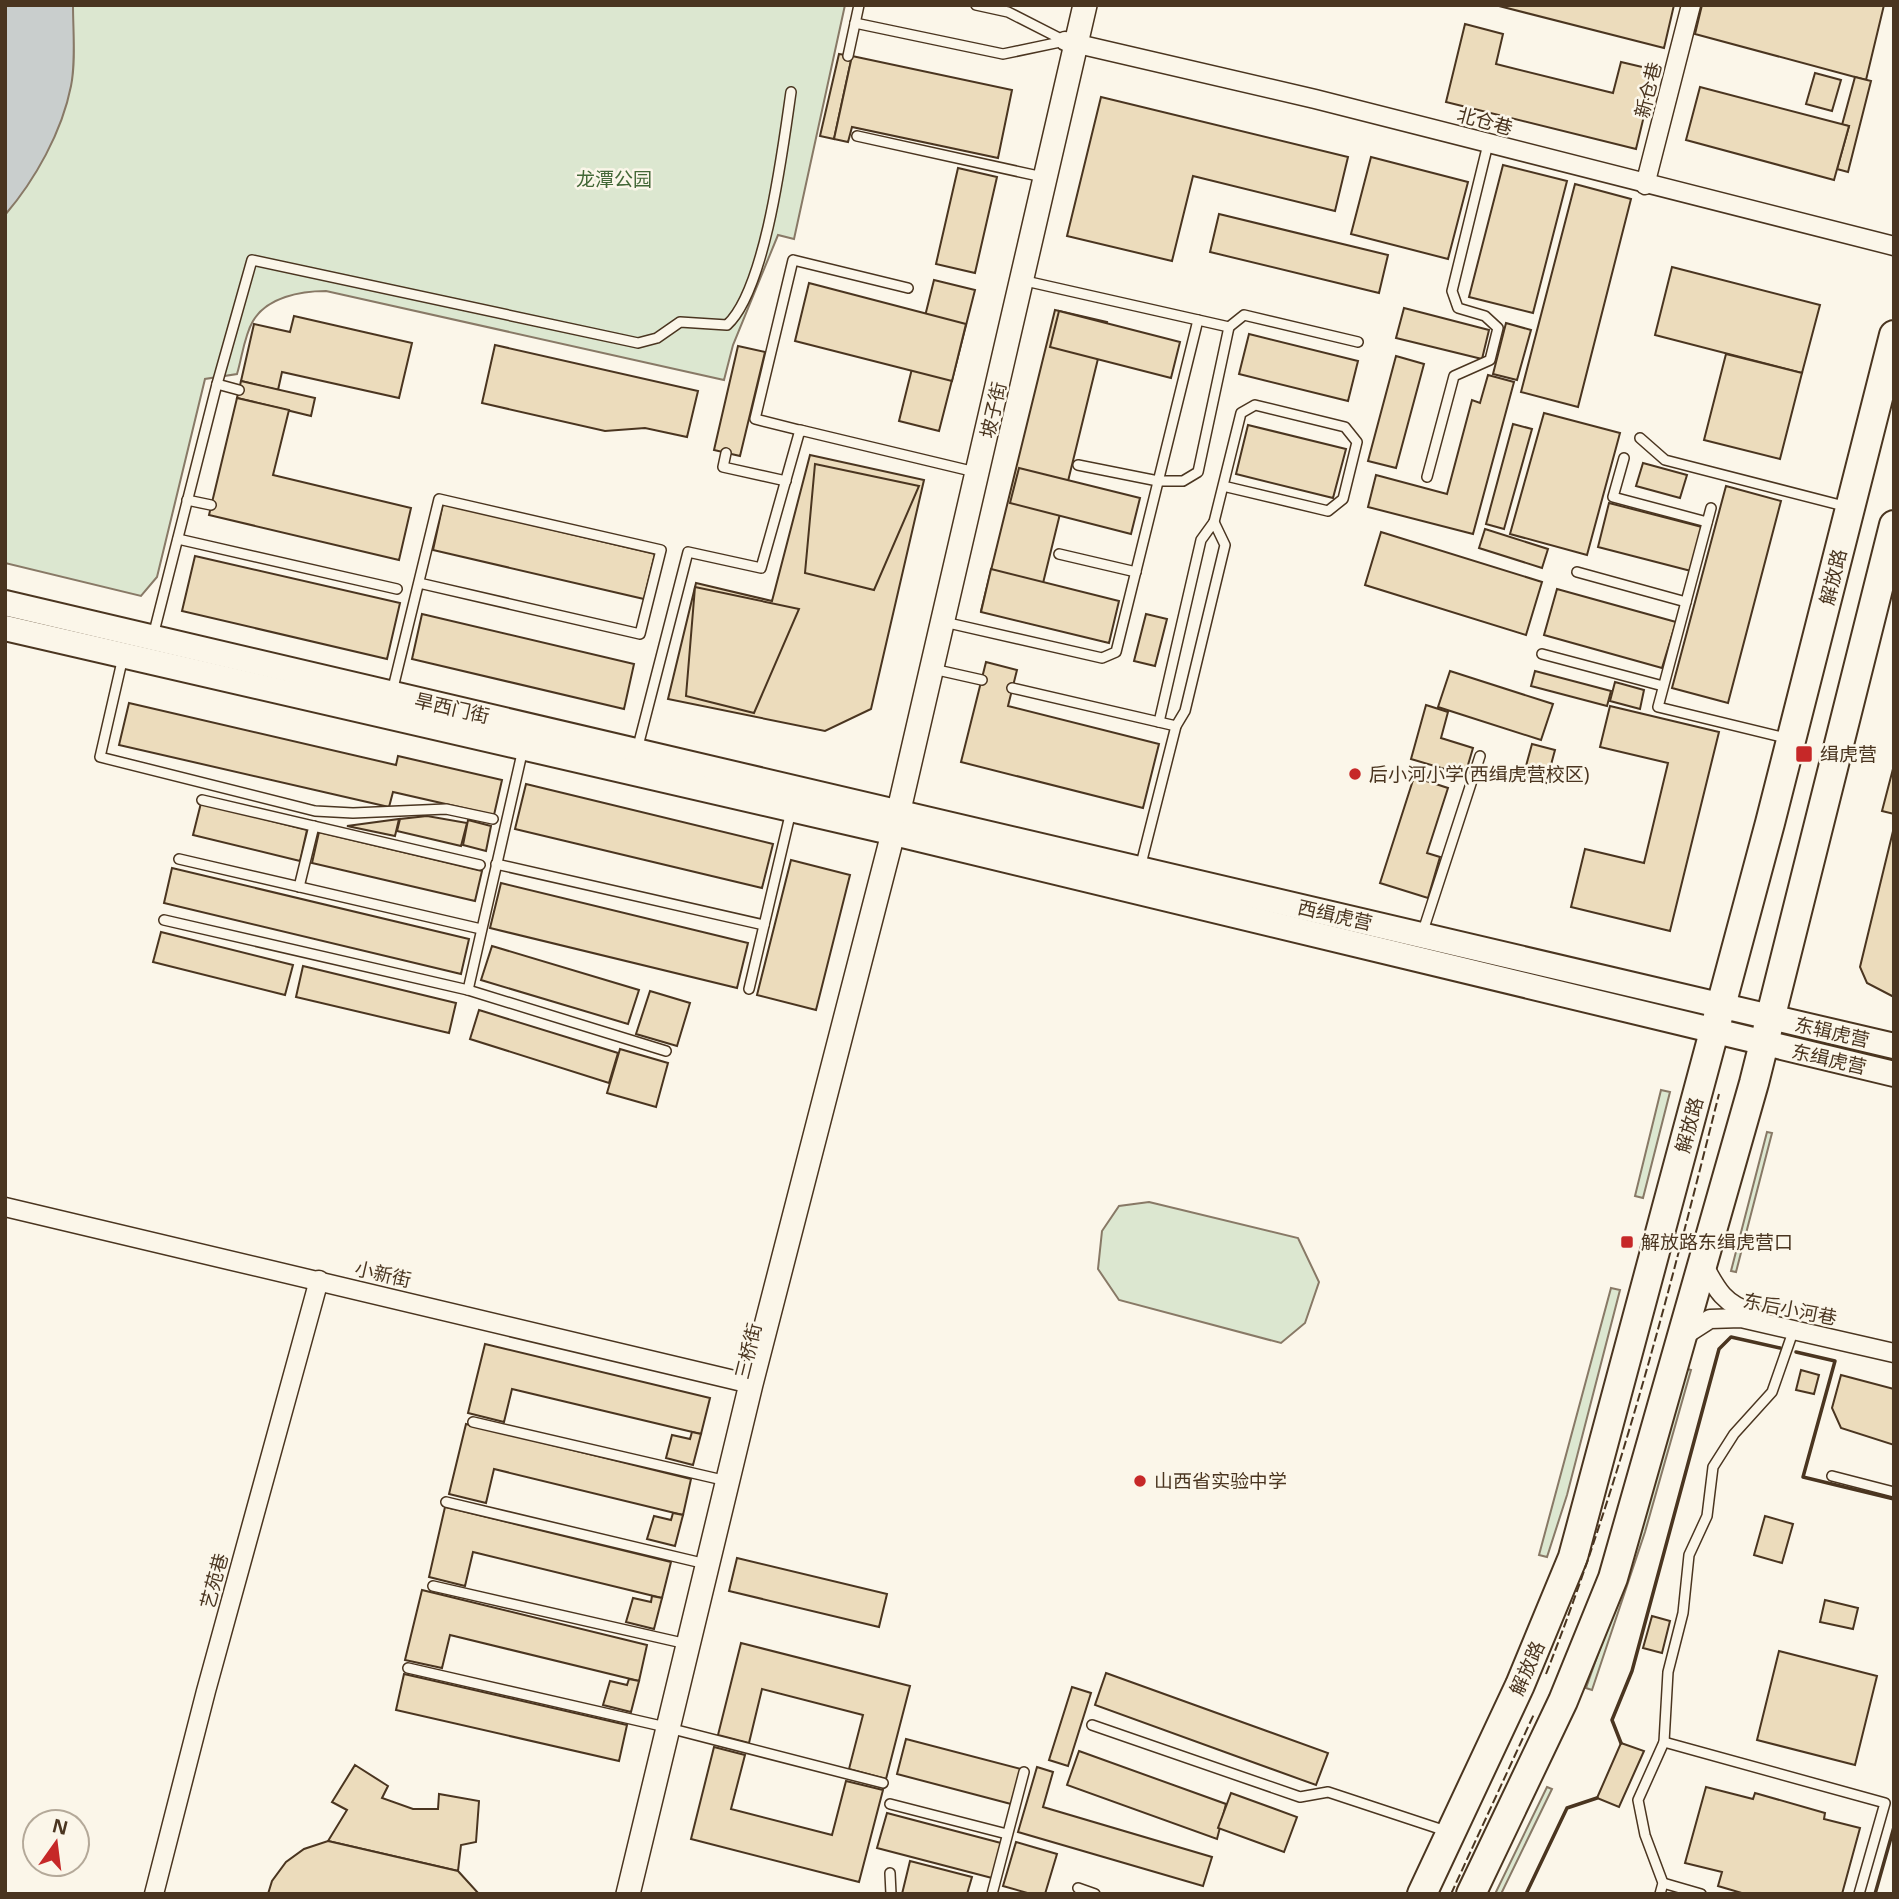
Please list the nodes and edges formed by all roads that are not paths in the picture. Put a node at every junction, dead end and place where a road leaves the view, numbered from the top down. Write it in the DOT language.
graph roads {
  1 [pos="859,5"];
  2 [pos="976,5"];
  3 [pos="1072,5"];
  4 [pos="1085,5"];
  5 [pos="1691,5"];
  6 [pos="855,23"];
  7 [pos="1071,43"];
  8 [pos="848,56"];
  9 [pos="791,92"];
  10 [pos="857,136"];
  11 [pos="1488,144"];
  12 [pos="1041,176"];
  13 [pos="1645,185"];
  14 [pos="1894,246"];
  15 [pos="1018,279"];
  16 [pos="908,288"];
  17 [pos="1198,320"];
  18 [pos="1229,327"];
  19 [pos="1894,335"];
  20 [pos="1358,342"];
  21 [pos="217,384"];
  22 [pos="239,390"];
  23 [pos="804,431"];
  24 [pos="1640,438"];
  25 [pos="726,453"];
  26 [pos="1624,458"];
  27 [pos="1078,464"];
  28 [pos="967,470"];
  29 [pos="1427,477"];
  30 [pos="786,481"];
  31 [pos="1158,481"];
  32 [pos="1223,486"];
  33 [pos="187,500"];
  34 [pos="211,505"];
  35 [pos="1850,507"];
  36 [pos="1711,508"];
  37 [pos="1214,522"];
  38 [pos="1707,522"];
  39 [pos="1894,525"];
  40 [pos="178,538"];
  41 [pos="1059,554"];
  42 [pos="1136,572"];
  43 [pos="1577,572"];
  44 [pos="419,583"];
  45 [pos="397,589"];
  46 [pos="1686,602"];
  47 [pos="5,603"];
  48 [pos="938,621"];
  49 [pos="5,628"];
  50 [pos="153,638"];
  51 [pos="1542,654"];
  52 [pos="123,656"];
  53 [pos="927,667"];
  54 [pos="982,680"];
  55 [pos="1663,686"];
  56 [pos="1012,688"];
  57 [pos="391,694"];
  58 [pos="1159,722"];
  59 [pos="1176,726"];
  60 [pos="1791,739"];
  61 [pos="523,747"];
  62 [pos="637,752"];
  63 [pos="1480,756"];
  64 [pos="202,800"];
  65 [pos="792,809"];
  66 [pos="493,819"];
  67 [pos="890,822"];
  68 [pos="314,826"];
  69 [pos="179,859"];
  70 [pos="496,864"];
  71 [pos="480,865"];
  72 [pos="1140,870"];
  73 [pos="299,887"];
  74 [pos="164,920"];
  75 [pos="764,925"];
  76 [pos="481,929"];
  77 [pos="1421,935"];
  78 [pos="749,989"];
  79 [pos="467,990"];
  80 [pos="1721,1005"];
  81 [pos="1771,1017"];
  82 [pos="1714,1032"];
  83 [pos="1763,1045"];
  84 [pos="1894,1046"];
  85 [pos="666,1051"];
  86 [pos="1894,1074"];
  87 [pos="5,1207"];
  88 [pos="1703,1264"];
  89 [pos="320,1280"];
  90 [pos="1794,1329"];
  91 [pos="1682,1337"];
  92 [pos="1894,1345"];
  93 [pos="1894,1353"];
  94 [pos="746,1382"];
  95 [pos="473,1422"];
  96 [pos="1832,1476"];
  97 [pos="722,1480"];
  98 [pos="1894,1492"];
  99 [pos="446,1502"];
  100 [pos="702,1563"];
  101 [pos="433,1586"];
  102 [pos="682,1643"];
  103 [pos="408,1668"];
  104 [pos="1092,1725"];
  105 [pos="662,1727"];
  106 [pos="1664,1742"];
  107 [pos="1024,1772"];
  108 [pos="883,1783"];
  109 [pos="890,1804"];
  110 [pos="1451,1833"];
  111 [pos="1007,1834"];
  112 [pos="890,1873"];
  113 [pos="1663,1883"];
  114 [pos="1078,1888"];
  115 [pos="154,1894"];
  116 [pos="615,1894"];
  117 [pos="628,1894"];
  118 [pos="891,1894"];
  119 [pos="992,1894"];
  120 [pos="1095,1894"];
  121 [pos="1422,1894"];
  122 [pos="1471,1894"];
  123 [pos="1660,1894"];
  124 [pos="1701,1894"];
  125 [pos="1859,1894"];
  1 -- 6 [label="lane"];
  2 -- 7 [label="lane"];
  3 -- 7 [label="street, 坡子街"];
  4 -- 7 [label="street, 坡子街"];
  5 -- 13 [label="street, 新仓巷"];
  6 -- 7 [label="lane"];
  6 -- 8 [label="lane"];
  7 -- 11 [label="street, 北仓巷"];
  7 -- 12 [label="street, 坡子街"];
  9 -- 21 [label="lane"];
  10 -- 12 [label="lane"];
  11 -- 13 [label="street, 北仓巷"];
  11 -- 29 [label="lane"];
  12 -- 15 [label="street, 坡子街"];
  13 -- 14 [label="street, 北仓巷"];
  15 -- 17 [label="lane"];
  15 -- 28 [label="street, 坡子街"];
  15 -- 48 [label="street, 坡子街"];
  16 -- 23 [label="lane"];
  17 -- 18 [label="lane"];
  17 -- 31 [label="lane"];
  18 -- 20 [label="lane"];
  18 -- 31 [label="lane"];
  19 -- 35 [label="main road, 解放路"];
  21 -- 22 [label="lane"];
  21 -- 33 [label="lane"];
  23 -- 28 [label="lane"];
  23 -- 30 [label="lane"];
  24 -- 35 [label="lane"];
  25 -- 30 [label="lane"];
  26 -- 38 [label="lane"];
  27 -- 31 [label="lane"];
  28 -- 48 [label="street, 坡子街"];
  30 -- 62 [label="lane"];
  31 -- 42 [label="lane"];
  32 -- 32 [label="lane"];
  32 -- 37 [label="lane"];
  33 -- 34 [label="lane"];
  33 -- 40 [label="lane"];
  35 -- 60 [label="main road, 解放路"];
  36 -- 38 [label="lane"];
  37 -- 58 [label="lane"];
  37 -- 59 [label="lane"];
  38 -- 46 [label="lane"];
  39 -- 81 [label="main road"];
  40 -- 45 [label="lane"];
  40 -- 50 [label="lane"];
  41 -- 42 [label="lane"];
  42 -- 48 [label="lane"];
  43 -- 46 [label="lane"];
  44 -- 44 [label="lane"];
  44 -- 57 [label="lane"];
  46 -- 55 [label="lane"];
  47 -- 50 [label="main road, 旱西门街"];
  48 -- 53 [label="street, 坡子街"];
  49 -- 52 [label="main road, 旱西门街"];
  50 -- 57 [label="main road, 旱西门街"];
  51 -- 55 [label="lane"];
  52 -- 61 [label="main road, 旱西门街"];
  52 -- 66 [label="lane"];
  53 -- 54 [label="lane"];
  53 -- 67 [label="street, 坡子街"];
  55 -- 60 [label="lane"];
  56 -- 58 [label="lane"];
  57 -- 62 [label="main road, 旱西门街"];
  58 -- 59 [label="lane"];
  59 -- 72 [label="lane"];
  60 -- 80 [label="main road, 解放路"];
  61 -- 65 [label="main road, 旱西门街"];
  61 -- 70 [label="lane"];
  62 -- 67 [label="main road, 旱西门街"];
  63 -- 77 [label="lane"];
  64 -- 68 [label="lane"];
  65 -- 67 [label="main road, 旱西门街"];
  65 -- 75 [label="lane"];
  67 -- 72 [label="main road, 西缉虎营"];
  67 -- 82 [label="main road, 西缉虎营"];
  67 -- 94 [label="street, 三桥街"];
  68 -- 71 [label="lane"];
  68 -- 73 [label="lane"];
  69 -- 73 [label="lane"];
  70 -- 75 [label="lane"];
  70 -- 76 [label="lane"];
  72 -- 77 [label="main road, 西缉虎营"];
  73 -- 76 [label="lane"];
  74 -- 79 [label="lane"];
  75 -- 78 [label="lane"];
  76 -- 79 [label="lane"];
  77 -- 80 [label="main road, 西缉虎营"];
  79 -- 85 [label="lane"];
  80 -- 81 [label="main road, 西缉虎营"];
  80 -- 82 [label="main road, 解放路"];
  81 -- 83 [label="main road"];
  81 -- 84 [label="main road, 东辑虎营"];
  82 -- 83 [label="main road, 西缉虎营"];
  82 -- 110 [label="main road, 解放路"];
  83 -- 86 [label="main road, 东缉虎营"];
  83 -- 88 [label="main road"];
  87 -- 89 [label="street, 小新街"];
  88 -- 91 [label="main road"];
  88 -- 92 [label="street, 东后小河巷"];
  89 -- 94 [label="street, 小新街"];
  89 -- 115 [label="street, 艺苑巷"];
  90 -- 91 [label="street, 东后小河巷"];
  90 -- 93 [label="street, 东后小河巷"];
  90 -- 106 [label="lane"];
  91 -- 122 [label="main road"];
  94 -- 97 [label="street, 三桥街"];
  95 -- 97 [label="lane"];
  96 -- 98 [label="lane"];
  97 -- 100 [label="street, 三桥街"];
  99 -- 100 [label="lane"];
  100 -- 102 [label="street, 三桥街"];
  101 -- 102 [label="lane"];
  102 -- 105 [label="street, 三桥街"];
  103 -- 105 [label="lane"];
  104 -- 110 [label="lane"];
  105 -- 108 [label="lane"];
  105 -- 116 [label="street, 三桥街"];
  105 -- 117 [label="street, 三桥街"];
  106 -- 113 [label="lane"];
  106 -- 125 [label="lane"];
  107 -- 111 [label="lane"];
  109 -- 111 [label="lane"];
  110 -- 121 [label="main road, 解放路"];
  111 -- 119 [label="lane"];
  112 -- 118 [label="lane"];
  113 -- 123 [label="lane"];
  113 -- 124 [label="lane"];
  114 -- 120 [label="lane"];
}
